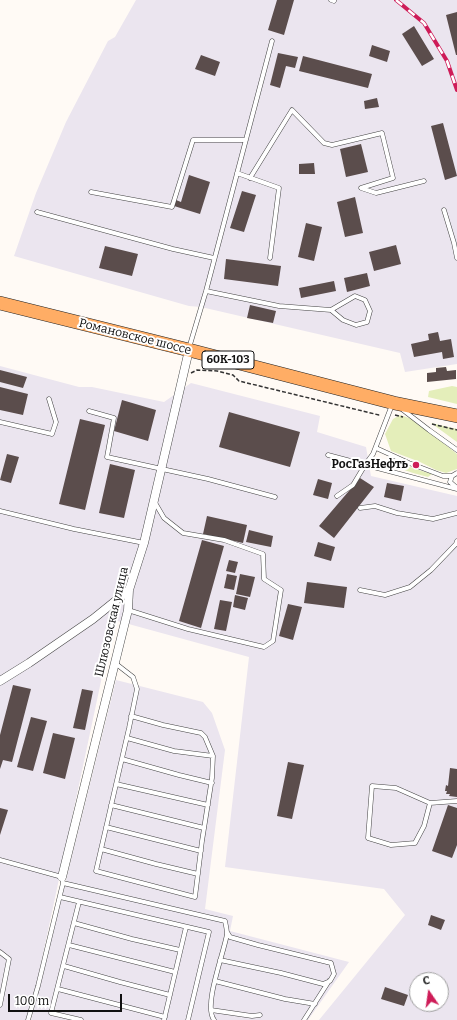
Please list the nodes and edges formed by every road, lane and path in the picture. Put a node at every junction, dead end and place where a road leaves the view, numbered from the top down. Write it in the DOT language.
graph roads {
  1 [pos="272,41"];
  2 [pos="246,140"];
  3 [pos="237,173"];
  4 [pos="250,178"];
  5 [pos="424,181"];
  6 [pos="91,192"];
  7 [pos="444,210"];
  8 [pos="37,212"];
  9 [pos="214,258"];
  10 [pos="270,258"];
  11 [pos="457,258"];
  12 [pos="206,290"];
  13 [pos="0,303"];
  14 [pos="332,310"];
  15 [pos="189,350"];
  16 [pos="191,373"];
  17 [pos="49,399"];
  18 [pos="391,408"];
  19 [pos="89,411"];
  20 [pos="457,416"];
  21 [pos="417,421"];
  22 [pos="0,422"];
  23 [pos="457,430"];
  24 [pos="376,448"];
  25 [pos="457,450"];
  26 [pos="328,455"];
  27 [pos="365,465"];
  28 [pos="162,469"];
  29 [pos="457,473"];
  30 [pos="452,476"];
  31 [pos="457,489"];
  32 [pos="337,496"];
  33 [pos="276,497"];
  34 [pos="154,501"];
  35 [pos="360,508"];
  36 [pos="0,511"];
  37 [pos="457,513"];
  38 [pos="457,541"];
  39 [pos="144,543"];
  40 [pos="129,590"];
  41 [pos="360,590"];
  42 [pos="128,610"];
  43 [pos="115,663"];
  44 [pos="0,681"];
  45 [pos="131,716"];
  46 [pos="127,738"];
  47 [pos="213,756"];
  48 [pos="122,759"];
  49 [pos="212,783"];
  50 [pos="116,784"];
  51 [pos="457,801"];
  52 [pos="430,803"];
  53 [pos="111,805"];
  54 [pos="208,805"];
  55 [pos="106,827"];
  56 [pos="204,828"];
  57 [pos="101,848"];
  58 [pos="201,851"];
  59 [pos="0,860"];
  60 [pos="0,865"];
  61 [pos="198,874"];
  62 [pos="63,880"];
  63 [pos="60,897"];
  64 [pos="79,902"];
  65 [pos="74,923"];
  66 [pos="186,927"];
  67 [pos="227,932"];
  68 [pos="69,945"];
  69 [pos="180,950"];
  70 [pos="0,952"];
  71 [pos="220,960"];
  72 [pos="64,966"];
  73 [pos="175,972"];
  74 [pos="215,980"];
  75 [pos="330,981"];
  76 [pos="58,990"];
  77 [pos="170,995"];
  78 [pos="315,1004"];
  79 [pos="0,1005"];
  80 [pos="211,1010"];
  81 [pos="260,1015"];
  82 [pos="164,1019"];
  83 [pos="28,1020"];
  84 [pos="81,1020"];
  85 [pos="188,1020"];
  86 [pos="214,1020"];
  87 [pos="304,1020"];
  1 -- 2 [label="lane"];
  2 -- 3 [label="lane"];
  2 -- 6 [label="lane"];
  3 -- 4 [label="lane"];
  3 -- 9 [label="lane"];
  4 -- 5 [label="lane"];
  4 -- 10 [label="lane"];
  7 -- 11 [label="lane"];
  8 -- 9 [label="lane"];
  9 -- 12 [label="lane"];
  12 -- 14 [label="lane"];
  12 -- 15 [label="lane"];
  13 -- 15 [label="main road, Романовское шоссе / 60К-103"];
  14 -- 14 [label="lane"];
  15 -- 18 [label="main road, Романовское шоссе / 60К-103"];
  15 -- 28 [label="street, Шлюзовская улица"];
  16 -- 18 [label="path"];
  17 -- 22 [label="lane"];
  18 -- 20 [label="main road, Романовское шоссе / 60К-103"];
  18 -- 21 [label="lane"];
  18 -- 21 [label="path"];
  18 -- 24 [label="lane"];
  19 -- 28 [label="lane"];
  21 -- 23 [label="path"];
  21 -- 25 [label="lane"];
  24 -- 27 [label="lane"];
  24 -- 30 [label="lane"];
  26 -- 27 [label="lane"];
  27 -- 31 [label="lane"];
  27 -- 32 [label="lane"];
  28 -- 33 [label="lane"];
  28 -- 34 [label="street, Шлюзовская улица"];
  29 -- 30 [label="lane"];
  30 -- 31 [label="lane"];
  34 -- 39 [label="street, Шлюзовская улица"];
  34 -- 42 [label="lane"];
  35 -- 37 [label="lane"];
  36 -- 39 [label="lane"];
  38 -- 41 [label="lane"];
  39 -- 40 [label="street, Шлюзовская улица"];
  40 -- 42 [label="street, Шлюзовская улица"];
  40 -- 44 [label="street"];
  42 -- 43 [label="street, Шлюзовская улица"];
  43 -- 45 [label="lane"];
  43 -- 62 [label="street, Шлюзовская улица"];
  45 -- 46 [label="lane"];
  45 -- 47 [label="lane"];
  46 -- 47 [label="lane"];
  46 -- 48 [label="lane"];
  47 -- 49 [label="lane"];
  48 -- 49 [label="lane"];
  48 -- 50 [label="lane"];
  49 -- 54 [label="lane"];
  50 -- 53 [label="lane"];
  50 -- 54 [label="lane"];
  51 -- 52 [label="lane"];
  52 -- 52 [label="lane"];
  53 -- 55 [label="lane"];
  53 -- 56 [label="lane"];
  54 -- 56 [label="lane"];
  55 -- 57 [label="lane"];
  55 -- 58 [label="lane"];
  56 -- 58 [label="lane"];
  57 -- 61 [label="lane"];
  57 -- 61 [label="lane"];
  58 -- 61 [label="lane"];
  59 -- 60 [label="lane"];
  59 -- 62 [label="lane"];
  62 -- 63 [label="lane"];
  62 -- 67 [label="lane"];
  63 -- 64 [label="lane"];
  63 -- 83 [label="lane"];
  64 -- 65 [label="lane"];
  64 -- 66 [label="lane"];
  65 -- 68 [label="lane"];
  65 -- 69 [label="lane"];
  66 -- 69 [label="lane"];
  66 -- 85 [label="lane"];
  67 -- 71 [label="lane"];
  67 -- 75 [label="lane"];
  68 -- 72 [label="lane"];
  68 -- 73 [label="lane"];
  69 -- 73 [label="lane"];
  70 -- 79 [label="lane"];
  71 -- 74 [label="lane"];
  71 -- 75 [label="lane"];
  72 -- 76 [label="lane"];
  72 -- 77 [label="lane"];
  73 -- 77 [label="lane"];
  74 -- 78 [label="lane"];
  74 -- 80 [label="lane"];
  75 -- 78 [label="lane"];
  76 -- 82 [label="lane"];
  76 -- 84 [label="lane"];
  77 -- 82 [label="lane"];
  78 -- 87 [label="lane"];
  80 -- 81 [label="lane"];
  80 -- 86 [label="lane"];
}
